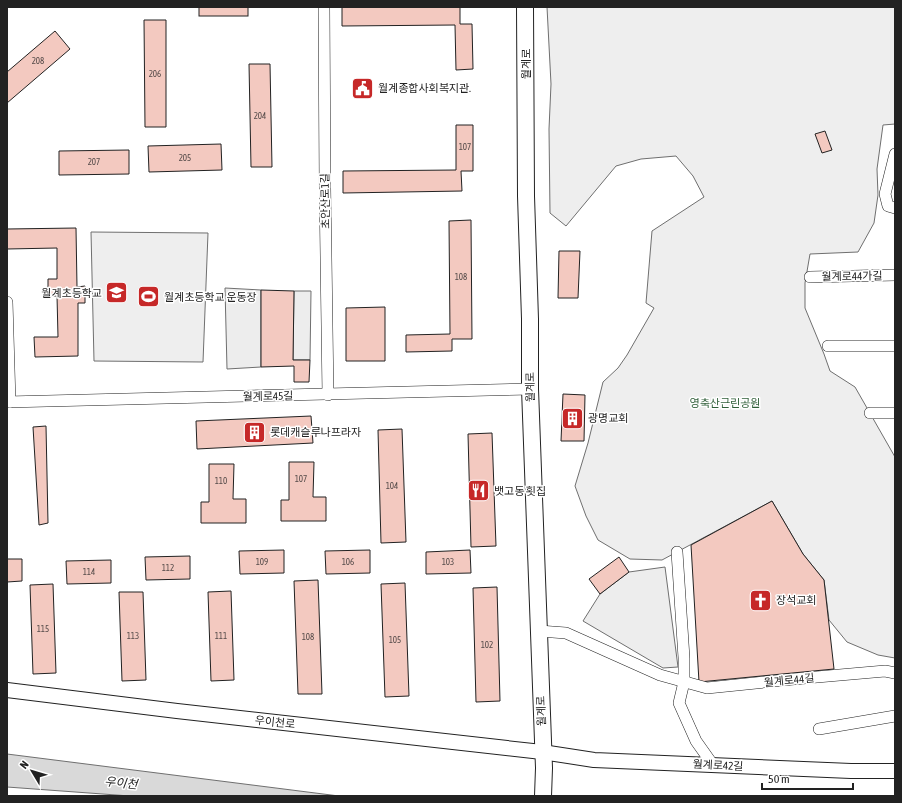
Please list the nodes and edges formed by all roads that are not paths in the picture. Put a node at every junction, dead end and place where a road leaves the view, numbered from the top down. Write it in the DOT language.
graph roads {
  1 [pos="324,7"];
  2 [pos="525,7"];
  3 [pos="895,154"];
  4 [pos="895,208"];
  5 [pos="895,275"];
  6 [pos="810,277"];
  7 [pos="7,302"];
  8 [pos="828,346"];
  9 [pos="895,346"];
  10 [pos="530,389"];
  11 [pos="328,395"];
  12 [pos="9,402"];
  13 [pos="870,413"];
  14 [pos="895,413"];
  15 [pos="677,552"];
  16 [pos="539,631"];
  17 [pos="895,673"];
  18 [pos="684,682"];
  19 [pos="7,690"];
  20 [pos="895,716"];
  21 [pos="819,729"];
  22 [pos="543,760"];
  23 [pos="712,765"];
  24 [pos="895,771"];
  25 [pos="543,796"];
  1 -- 11 [label="street, 초안산로1길"];
  2 -- 10 [label="main road, 월계로"];
  3 -- 4 [label="street"];
  5 -- 6 [label="street, 월계로44가길"];
  7 -- 12 [label="street"];
  8 -- 9 [label="street"];
  10 -- 11 [label="street, 월계로45길"];
  10 -- 16 [label="main road, 월계로"];
  11 -- 12 [label="street, 월계로45길"];
  13 -- 14 [label="street"];
  15 -- 18 [label="street"];
  16 -- 18 [label="street, 월계로44길"];
  16 -- 22 [label="main road, 월계로"];
  17 -- 18 [label="street, 월계로44길"];
  18 -- 23 [label="street"];
  19 -- 22 [label="street, 우이천로"];
  20 -- 21 [label="street"];
  22 -- 23 [label="street, 월계로42길"];
  22 -- 25 [label="main road, 월계로"];
  23 -- 24 [label="street, 월계로42길"];
}
